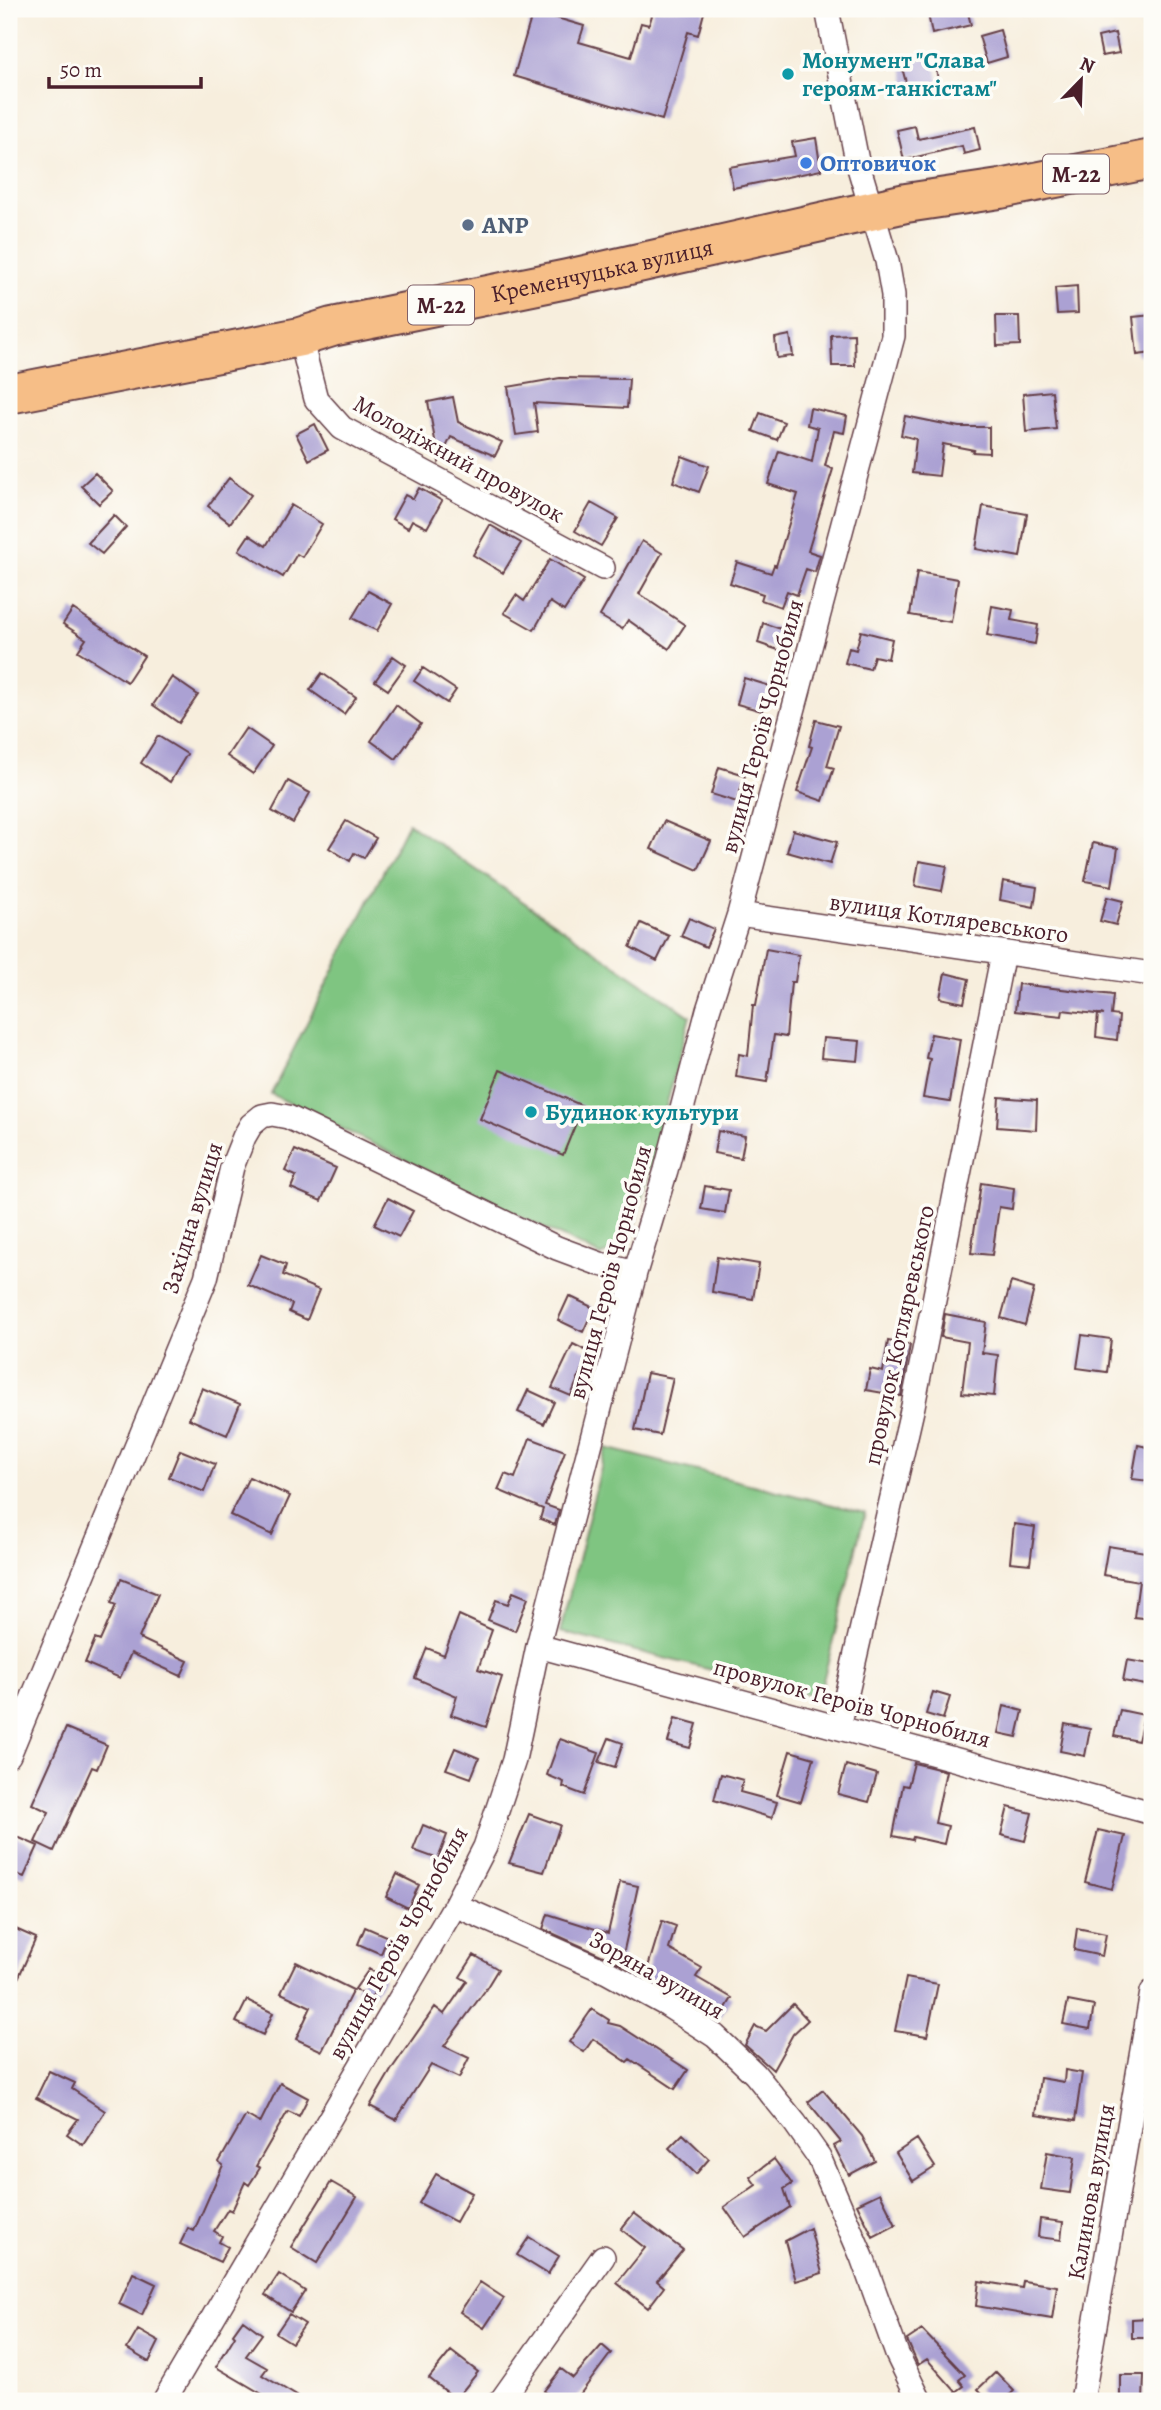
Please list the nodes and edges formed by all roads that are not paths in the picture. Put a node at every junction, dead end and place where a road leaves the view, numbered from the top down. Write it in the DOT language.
graph roads {
  1 [pos="827,9"];
  2 [pos="1152,159"];
  3 [pos="871,211"];
  4 [pos="300,337"];
  5 [pos="9,394"];
  6 [pos="603,568"];
  7 [pos="739,914"];
  8 [pos="1003,953"];
  9 [pos="1152,974"];
  10 [pos="635,1273"];
  11 [pos="538,1646"];
  12 [pos="839,1727"];
  13 [pos="9,1755"];
  14 [pos="1152,1813"];
  15 [pos="455,1905"];
  16 [pos="1152,1992"];
  17 [pos="603,2257"];
  18 [pos="164,2401"];
  19 [pos="501,2401"];
  20 [pos="920,2401"];
  21 [pos="1082,2401"];
  1 -- 3 [label="street, вулиця Героїв Чорнобиля"];
  2 -- 3 [label="highway, Кременчуцька вулиця / М-22"];
  3 -- 4 [label="highway, Кременчуцька вулиця / М-22"];
  3 -- 7 [label="street, вулиця Героїв Чорнобиля"];
  4 -- 5 [label="highway, Кременчуцька вулиця / М-22"];
  4 -- 6 [label="street, Молодіжний провулок"];
  7 -- 8 [label="street, вулиця Котляревського"];
  7 -- 10 [label="street, вулиця Героїв Чорнобиля"];
  8 -- 9 [label="street, вулиця Котляревського"];
  8 -- 12 [label="street, провулок Котляревського"];
  10 -- 11 [label="street, вулиця Героїв Чорнобиля"];
  10 -- 13 [label="street, Західна вулиця"];
  11 -- 12 [label="street, провулок Героїв Чорнобиля"];
  11 -- 15 [label="street, вулиця Героїв Чорнобиля"];
  12 -- 14 [label="street, провулок Героїв Чорнобиля"];
  15 -- 18 [label="street, вулиця Героїв Чорнобиля"];
  15 -- 20 [label="street, Зоряна вулиця"];
  16 -- 21 [label="street, Калинова вулиця"];
  17 -- 19 [label="street"];
}
